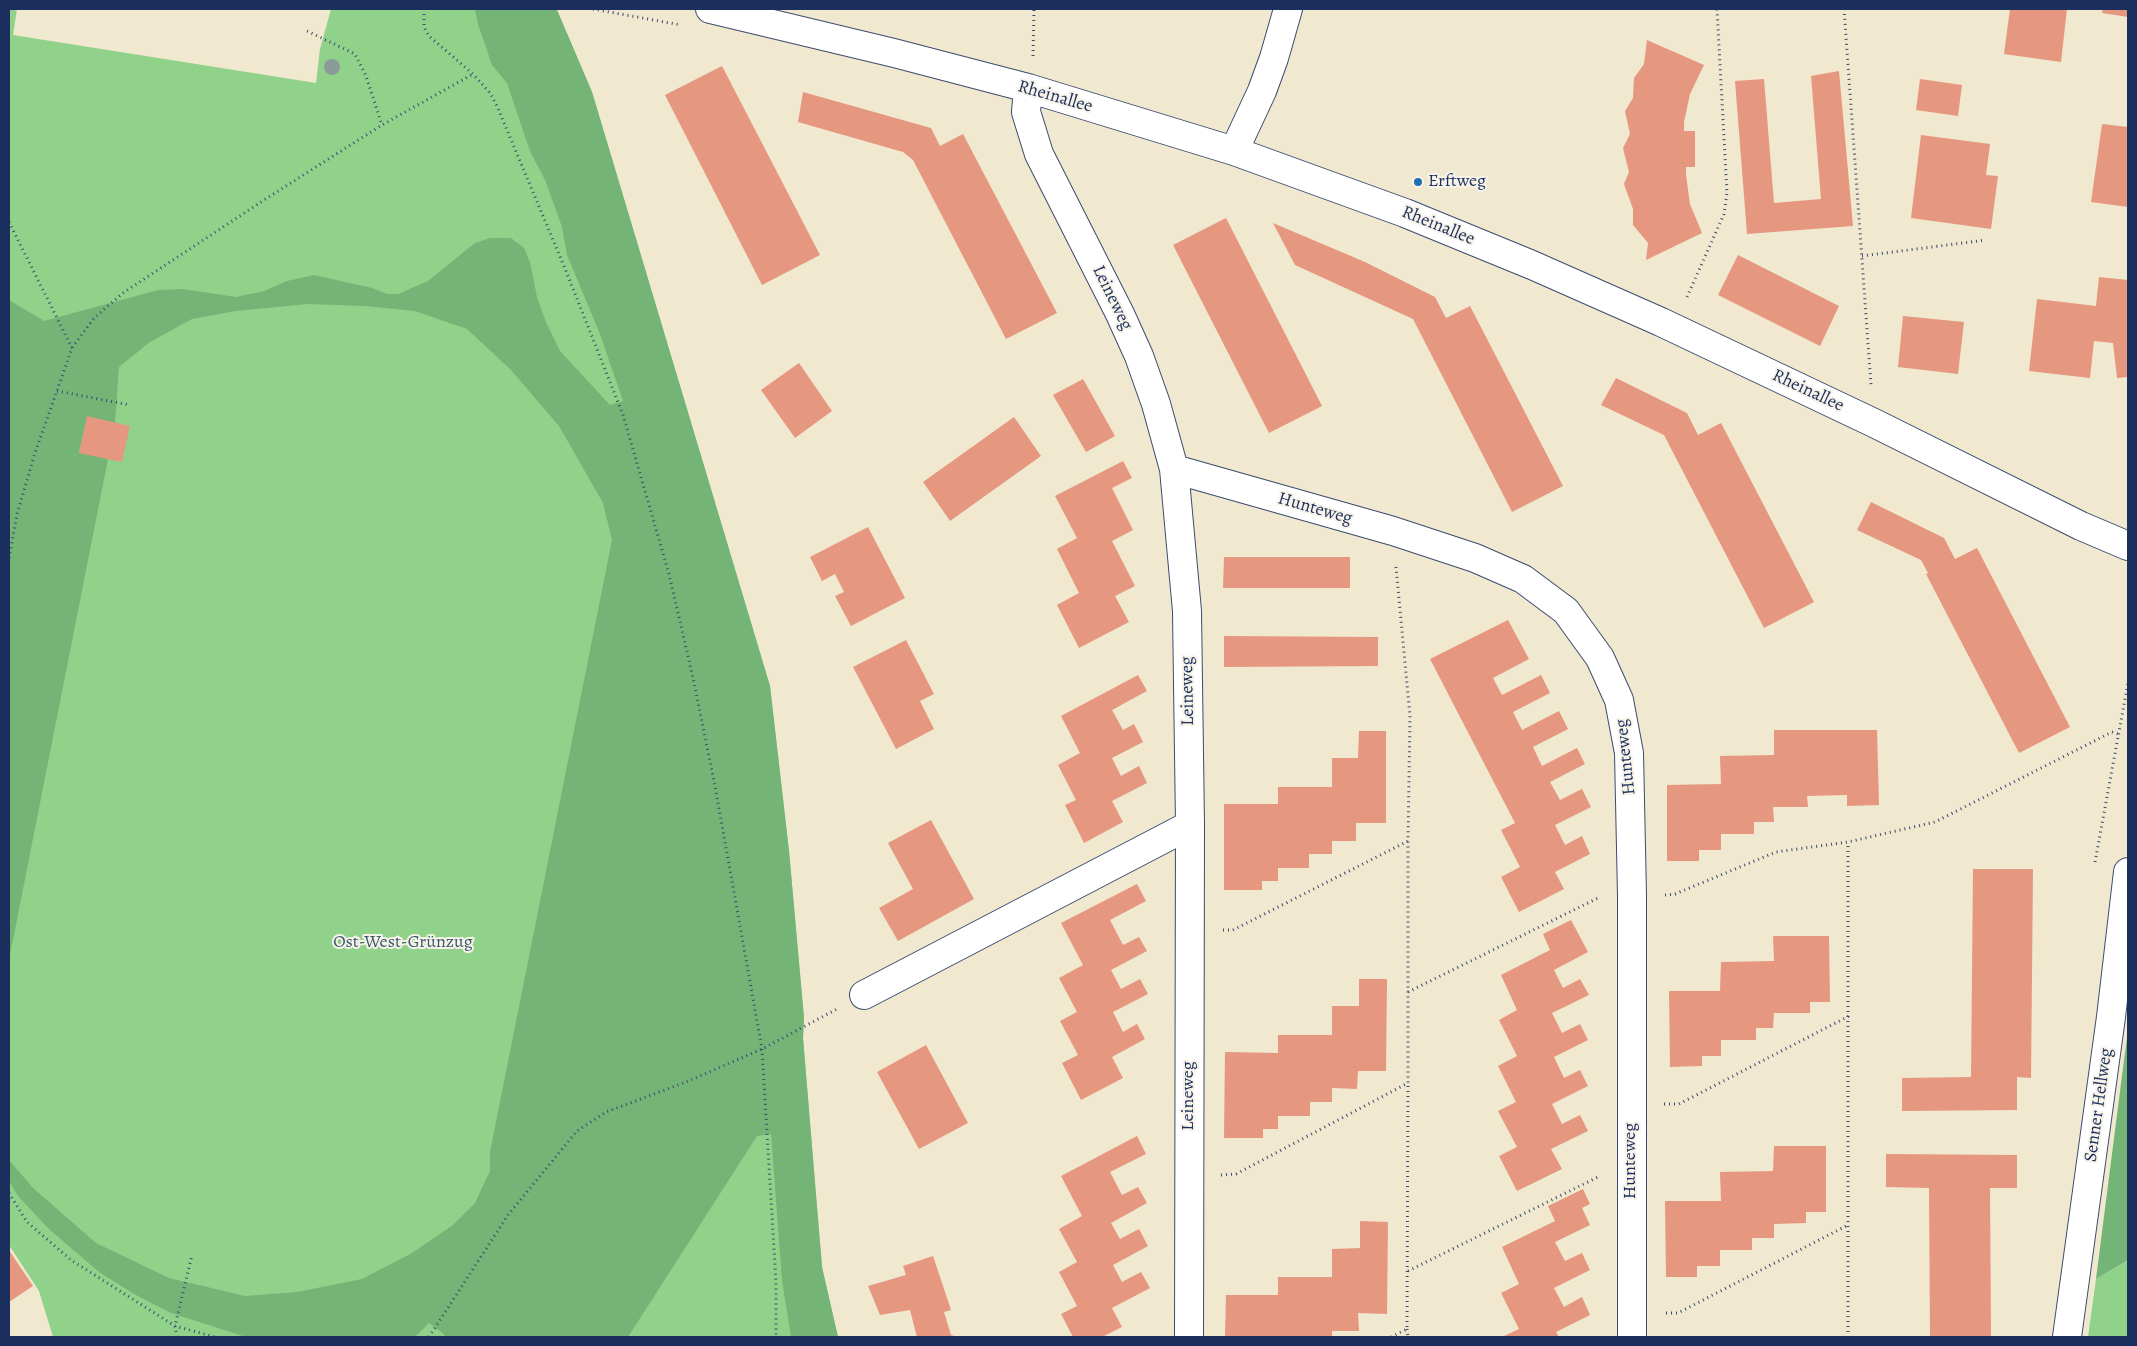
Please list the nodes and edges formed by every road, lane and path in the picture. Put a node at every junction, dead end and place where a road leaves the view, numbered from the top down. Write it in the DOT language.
graph roads {
  1 [pos="424,9"];
  2 [pos="593,9"];
  3 [pos="710,9"];
  4 [pos="1034,9"];
  5 [pos="1288,9"];
  6 [pos="1717,9"];
  7 [pos="1844,9"];
  8 [pos="682,25"];
  9 [pos="308,31"];
  10 [pos="1033,59"];
  11 [pos="473,74"];
  12 [pos="1028,88"];
  13 [pos="382,125"];
  14 [pos="1234,151"];
  15 [pos="9,222"];
  16 [pos="1986,240"];
  17 [pos="1862,256"];
  18 [pos="1686,300"];
  19 [pos="72,348"];
  20 [pos="57,391"];
  21 [pos="1872,394"];
  22 [pos="130,406"];
  23 [pos="1174,469"];
  24 [pos="1393,531"];
  25 [pos="2128,546"];
  26 [pos="9,558"];
  27 [pos="2128,683"];
  28 [pos="2118,734"];
  29 [pos="1190,825"];
  30 [pos="1408,841"];
  31 [pos="1848,842"];
  32 [pos="2094,867"];
  33 [pos="2128,872"];
  34 [pos="1632,896"];
  35 [pos="1190,931"];
  36 [pos="1408,992"];
  37 [pos="864,995"];
  38 [pos="1850,1016"];
  39 [pos="816,1020"];
  40 [pos="2120,1024"];
  41 [pos="762,1049"];
  42 [pos="1408,1083"];
  43 [pos="1631,1103"];
  44 [pos="1630,1172"];
  45 [pos="1188,1178"];
  46 [pos="9,1193"];
  47 [pos="1848,1226"];
  48 [pos="192,1255"];
  49 [pos="1408,1271"];
  50 [pos="175,1326"];
  51 [pos="1632,1326"];
  52 [pos="1407,1329"];
  53 [pos="1185,1333"];
  54 [pos="177,1337"];
  55 [pos="215,1337"];
  56 [pos="429,1337"];
  57 [pos="776,1337"];
  58 [pos="1391,1337"];
  59 [pos="1408,1337"];
  60 [pos="1848,1337"];
  61 [pos="2067,1337"];
  1 -- 11 [label="path"];
  2 -- 8 [label="path"];
  3 -- 12 [label="street, Rheinallee"];
  4 -- 10 [label="path"];
  5 -- 14 [label="street"];
  6 -- 18 [label="path"];
  7 -- 17 [label="path"];
  9 -- 13 [label="path"];
  11 -- 13 [label="path"];
  11 -- 41 [label="path"];
  12 -- 14 [label="street, Rheinallee"];
  12 -- 23 [label="street, Leineweg"];
  13 -- 19 [label="path"];
  14 -- 25 [label="street, Rheinallee"];
  15 -- 19 [label="path"];
  16 -- 17 [label="path"];
  17 -- 21 [label="path"];
  19 -- 20 [label="path"];
  20 -- 22 [label="path"];
  20 -- 26 [label="path"];
  23 -- 24 [label="street, Hunteweg"];
  23 -- 29 [label="street, Leineweg"];
  24 -- 30 [label="path"];
  24 -- 34 [label="street, Hunteweg"];
  27 -- 28 [label="path"];
  28 -- 31 [label="path"];
  28 -- 32 [label="path"];
  29 -- 35 [label="street, Leineweg"];
  29 -- 37 [label="street"];
  30 -- 35 [label="path"];
  30 -- 36 [label="path"];
  31 -- 34 [label="path"];
  31 -- 38 [label="path"];
  33 -- 40 [label="street, Senner Hellweg"];
  34 -- 36 [label="path"];
  34 -- 43 [label="street, Hunteweg"];
  35 -- 45 [label="street, Leineweg"];
  36 -- 42 [label="path"];
  38 -- 43 [label="path"];
  38 -- 47 [label="path"];
  39 -- 41 [label="path"];
  40 -- 61 [label="street, Senner Hellweg"];
  41 -- 56 [label="path"];
  41 -- 57 [label="path"];
  42 -- 45 [label="path"];
  42 -- 49 [label="path"];
  43 -- 44 [label="street, Hunteweg"];
  44 -- 49 [label="path"];
  44 -- 51 [label="street, Hunteweg"];
  45 -- 53 [label="street, Leineweg"];
  46 -- 50 [label="path"];
  47 -- 51 [label="path"];
  47 -- 60 [label="path"];
  48 -- 50 [label="path"];
  49 -- 52 [label="path"];
  50 -- 54 [label="path"];
  50 -- 55 [label="path"];
  52 -- 58 [label="path"];
  52 -- 59 [label="path"];
}
